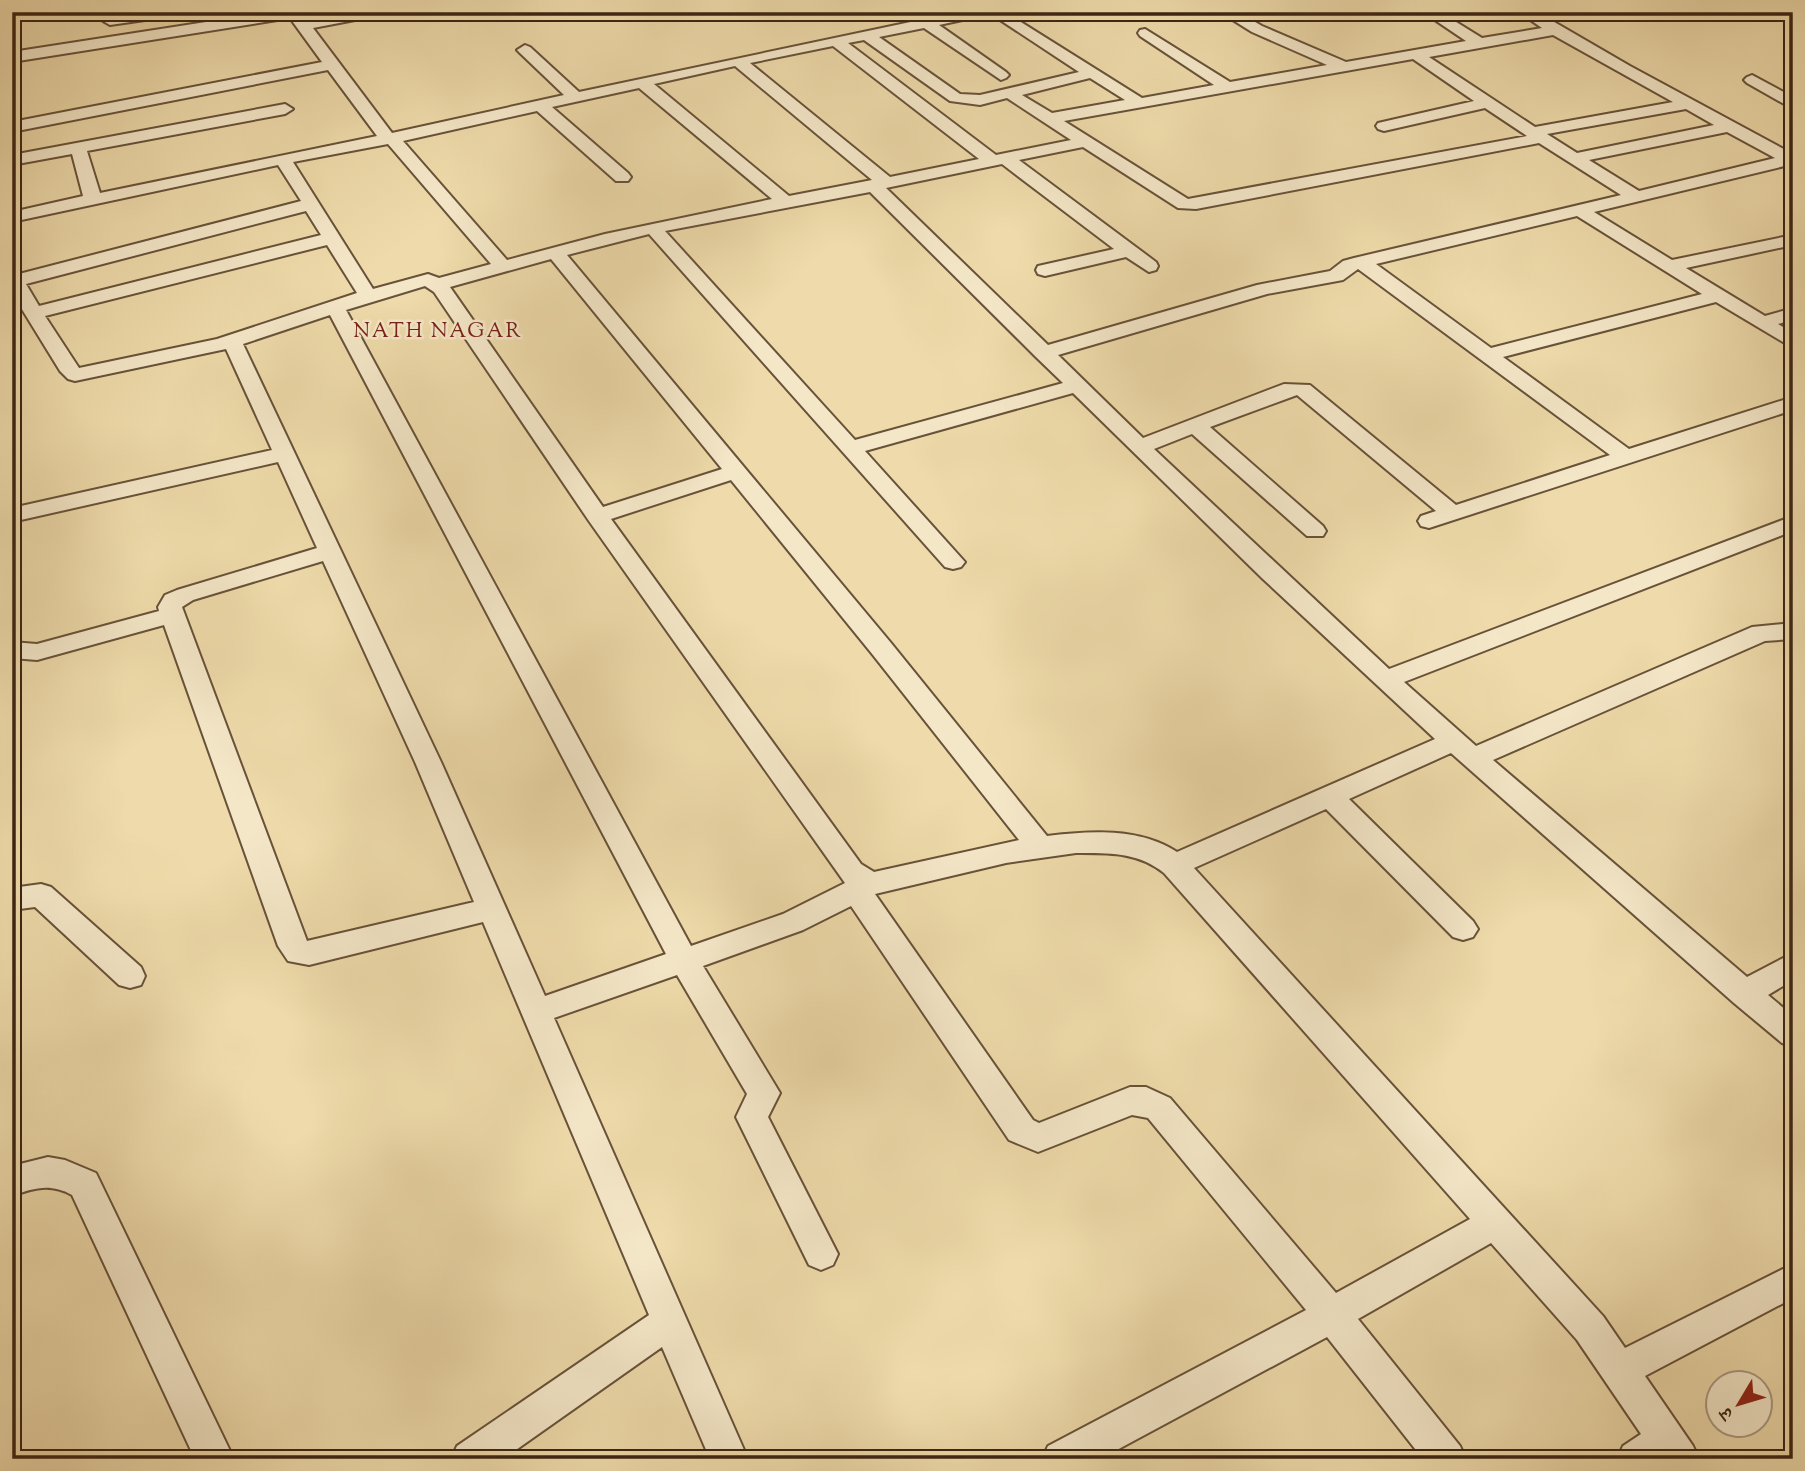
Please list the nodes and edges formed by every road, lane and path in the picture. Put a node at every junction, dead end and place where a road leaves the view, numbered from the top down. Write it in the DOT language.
graph roads {
  1 [pos="173,12"];
  2 [pos="376,12"];
  3 [pos="981,12"];
  4 [pos="1227,12"];
  5 [pos="1430,12"];
  6 [pos="1526,12"];
  7 [pos="1023,14"];
  8 [pos="999,15"];
  9 [pos="108,17"];
  10 [pos="297,17"];
  11 [pos="927,23"];
  12 [pos="1555,30"];
  13 [pos="1145,33"];
  14 [pos="867,35"];
  15 [pos="118,40"];
  16 [pos="835,41"];
  17 [pos="1478,43"];
  18 [pos="525,50"];
  19 [pos="1414,53"];
  20 [pos="12,57"];
  21 [pos="738,61"];
  22 [pos="334,64"];
  23 [pos="1342,66"];
  24 [pos="1092,74"];
  25 [pos="1001,75"];
  26 [pos="1752,80"];
  27 [pos="642,82"];
  28 [pos="1227,87"];
  29 [pos="1009,93"];
  30 [pos="575,97"];
  31 [pos="1138,102"];
  32 [pos="1487,103"];
  33 [pos="1689,104"];
  34 [pos="1793,104"];
  35 [pos="540,105"];
  36 [pos="285,109"];
  37 [pos="1052,118"];
  38 [pos="1384,126"];
  39 [pos="1731,126"];
  40 [pos="12,127"];
  41 [pos="1537,135"];
  42 [pos="390,139"];
  43 [pos="1088,141"];
  44 [pos="78,147"];
  45 [pos="1575,158"];
  46 [pos="282,159"];
  47 [pos="1792,159"];
  48 [pos="12,160"];
  49 [pos="999,160"];
  50 [pos="622,177"];
  51 [pos="880,184"];
  52 [pos="1637,197"];
  53 [pos="93,200"];
  54 [pos="785,201"];
  55 [pos="311,204"];
  56 [pos="1579,210"];
  57 [pos="12,217"];
  58 [pos="653,228"];
  59 [pos="332,238"];
  60 [pos="1793,240"];
  61 [pos="1129,251"];
  62 [pos="555,253"];
  63 [pos="1361,262"];
  64 [pos="1669,265"];
  65 [pos="1149,266"];
  66 [pos="503,267"];
  67 [pos="1045,270"];
  68 [pos="13,279"];
  69 [pos="436,285"];
  70 [pos="368,296"];
  71 [pos="1718,296"];
  72 [pos="335,307"];
  73 [pos="34,313"];
  74 [pos="1793,314"];
  75 [pos="1762,323"];
  76 [pos="232,341"];
  77 [pos="1793,342"];
  78 [pos="1043,353"];
  79 [pos="1487,355"];
  80 [pos="1076,386"];
  81 [pos="1789,408"];
  82 [pos="1195,425"];
  83 [pos="1139,447"];
  84 [pos="851,448"];
  85 [pos="285,454"];
  86 [pos="1626,457"];
  87 [pos="735,472"];
  88 [pos="1452,513"];
  89 [pos="12,515"];
  90 [pos="597,516"];
  91 [pos="1429,521"];
  92 [pos="1793,523"];
  93 [pos="1315,531"];
  94 [pos="330,551"];
  95 [pos="953,562"];
  96 [pos="173,615"];
  97 [pos="1793,631"];
  98 [pos="12,650"];
  99 [pos="1386,679"];
  100 [pos="1464,749"];
  101 [pos="1330,796"];
  102 [pos="1040,847"];
  103 [pos="1174,865"];
  104 [pos="863,887"];
  105 [pos="12,899"];
  106 [pos="492,909"];
  107 [pos="1462,929"];
  108 [pos="684,960"];
  109 [pos="1793,965"];
  110 [pos="130,976"];
  111 [pos="1745,994"];
  112 [pos="536,1012"];
  113 [pos="1793,1034"];
  114 [pos="12,1181"];
  115 [pos="1496,1222"];
  116 [pos="821,1254"];
  117 [pos="1793,1280"];
  118 [pos="1332,1315"];
  119 [pos="670,1321"];
  120 [pos="1621,1369"];
  121 [pos="1661,1452"];
  122 [pos="215,1459"];
  123 [pos="470,1459"];
  124 [pos="730,1459"];
  125 [pos="1061,1459"];
  126 [pos="1447,1459"];
  1 -- 9 [label="street"];
  2 -- 10 [label="street"];
  3 -- 11 [label="street"];
  4 -- 23 [label="street"];
  5 -- 17 [label="street"];
  6 -- 12 [label="street"];
  7 -- 8 [label="street"];
  8 -- 24 [label="street"];
  9 -- 15 [label="street"];
  10 -- 15 [label="street"];
  10 -- 22 [label="street"];
  11 -- 14 [label="street"];
  11 -- 25 [label="street"];
  12 -- 17 [label="street"];
  12 -- 33 [label="street"];
  13 -- 28 [label="street"];
  14 -- 16 [label="street"];
  14 -- 29 [label="street"];
  15 -- 20 [label="street"];
  16 -- 21 [label="street"];
  16 -- 49 [label="street"];
  17 -- 19 [label="street"];
  18 -- 30 [label="street"];
  19 -- 23 [label="street"];
  19 -- 32 [label="street"];
  21 -- 27 [label="street"];
  21 -- 51 [label="street"];
  22 -- 40 [label="street"];
  22 -- 42 [label="street"];
  23 -- 28 [label="street"];
  24 -- 29 [label="street"];
  24 -- 31 [label="street"];
  26 -- 34 [label="street"];
  27 -- 30 [label="street"];
  27 -- 54 [label="street"];
  28 -- 31 [label="street"];
  29 -- 37 [label="street"];
  30 -- 35 [label="street"];
  31 -- 37 [label="street"];
  32 -- 38 [label="street"];
  32 -- 41 [label="street"];
  33 -- 39 [label="street"];
  33 -- 41 [label="street"];
  35 -- 42 [label="street"];
  35 -- 50 [label="street"];
  36 -- 44 [label="street"];
  37 -- 43 [label="street"];
  39 -- 45 [label="street"];
  39 -- 47 [label="street"];
  41 -- 43 [label="street"];
  41 -- 45 [label="street"];
  42 -- 46 [label="street"];
  42 -- 66 [label="street"];
  43 -- 49 [label="street"];
  44 -- 48 [label="street"];
  44 -- 53 [label="street"];
  45 -- 52 [label="street"];
  46 -- 53 [label="street"];
  46 -- 55 [label="street"];
  47 -- 52 [label="street"];
  49 -- 51 [label="street"];
  49 -- 61 [label="street"];
  51 -- 54 [label="street"];
  51 -- 78 [label="street"];
  52 -- 56 [label="street"];
  53 -- 57 [label="street"];
  54 -- 58 [label="street"];
  55 -- 59 [label="street"];
  55 -- 68 [label="street"];
  56 -- 63 [label="street"];
  56 -- 64 [label="street"];
  58 -- 62 [label="street"];
  58 -- 84 [label="street"];
  59 -- 70 [label="street"];
  59 -- 73 [label="street"];
  60 -- 64 [label="street"];
  61 -- 65 [label="street"];
  61 -- 67 [label="street"];
  62 -- 66 [label="street"];
  62 -- 87 [label="street"];
  63 -- 78 [label="street"];
  63 -- 79 [label="street"];
  64 -- 71 [label="street"];
  66 -- 69 [label="street"];
  68 -- 73 [label="street"];
  69 -- 70 [label="street"];
  69 -- 90 [label="street"];
  70 -- 72 [label="street"];
  71 -- 75 [label="street"];
  71 -- 79 [label="street"];
  72 -- 76 [label="street"];
  72 -- 108 [label="street"];
  73 -- 76 [label="street"];
  74 -- 75 [label="street"];
  75 -- 77 [label="street"];
  76 -- 85 [label="street"];
  78 -- 80 [label="street"];
  79 -- 86 [label="street"];
  80 -- 83 [label="street"];
  80 -- 84 [label="street"];
  81 -- 86 [label="street"];
  82 -- 83 [label="street"];
  82 -- 88 [label="street"];
  82 -- 93 [label="street"];
  83 -- 99 [label="street"];
  84 -- 95 [label="street"];
  85 -- 89 [label="street"];
  85 -- 94 [label="street"];
  86 -- 88 [label="street"];
  87 -- 90 [label="street"];
  87 -- 102 [label="street"];
  88 -- 91 [label="street"];
  90 -- 104 [label="street"];
  92 -- 99 [label="street"];
  94 -- 96 [label="street"];
  94 -- 106 [label="street"];
  96 -- 98 [label="street"];
  96 -- 106 [label="street"];
  97 -- 100 [label="street"];
  99 -- 100 [label="street"];
  100 -- 101 [label="street"];
  100 -- 111 [label="street"];
  101 -- 103 [label="street"];
  101 -- 107 [label="street"];
  102 -- 103 [label="street"];
  102 -- 104 [label="street"];
  103 -- 115 [label="street"];
  104 -- 108 [label="street"];
  104 -- 118 [label="street"];
  105 -- 110 [label="street"];
  106 -- 112 [label="street"];
  108 -- 112 [label="street"];
  108 -- 116 [label="street"];
  109 -- 111 [label="street"];
  111 -- 113 [label="street"];
  112 -- 119 [label="street"];
  114 -- 122 [label="street"];
  115 -- 118 [label="street"];
  115 -- 120 [label="street"];
  117 -- 120 [label="street"];
  118 -- 125 [label="street"];
  118 -- 126 [label="street"];
  119 -- 123 [label="street"];
  119 -- 124 [label="street"];
  120 -- 121 [label="street"];
}
